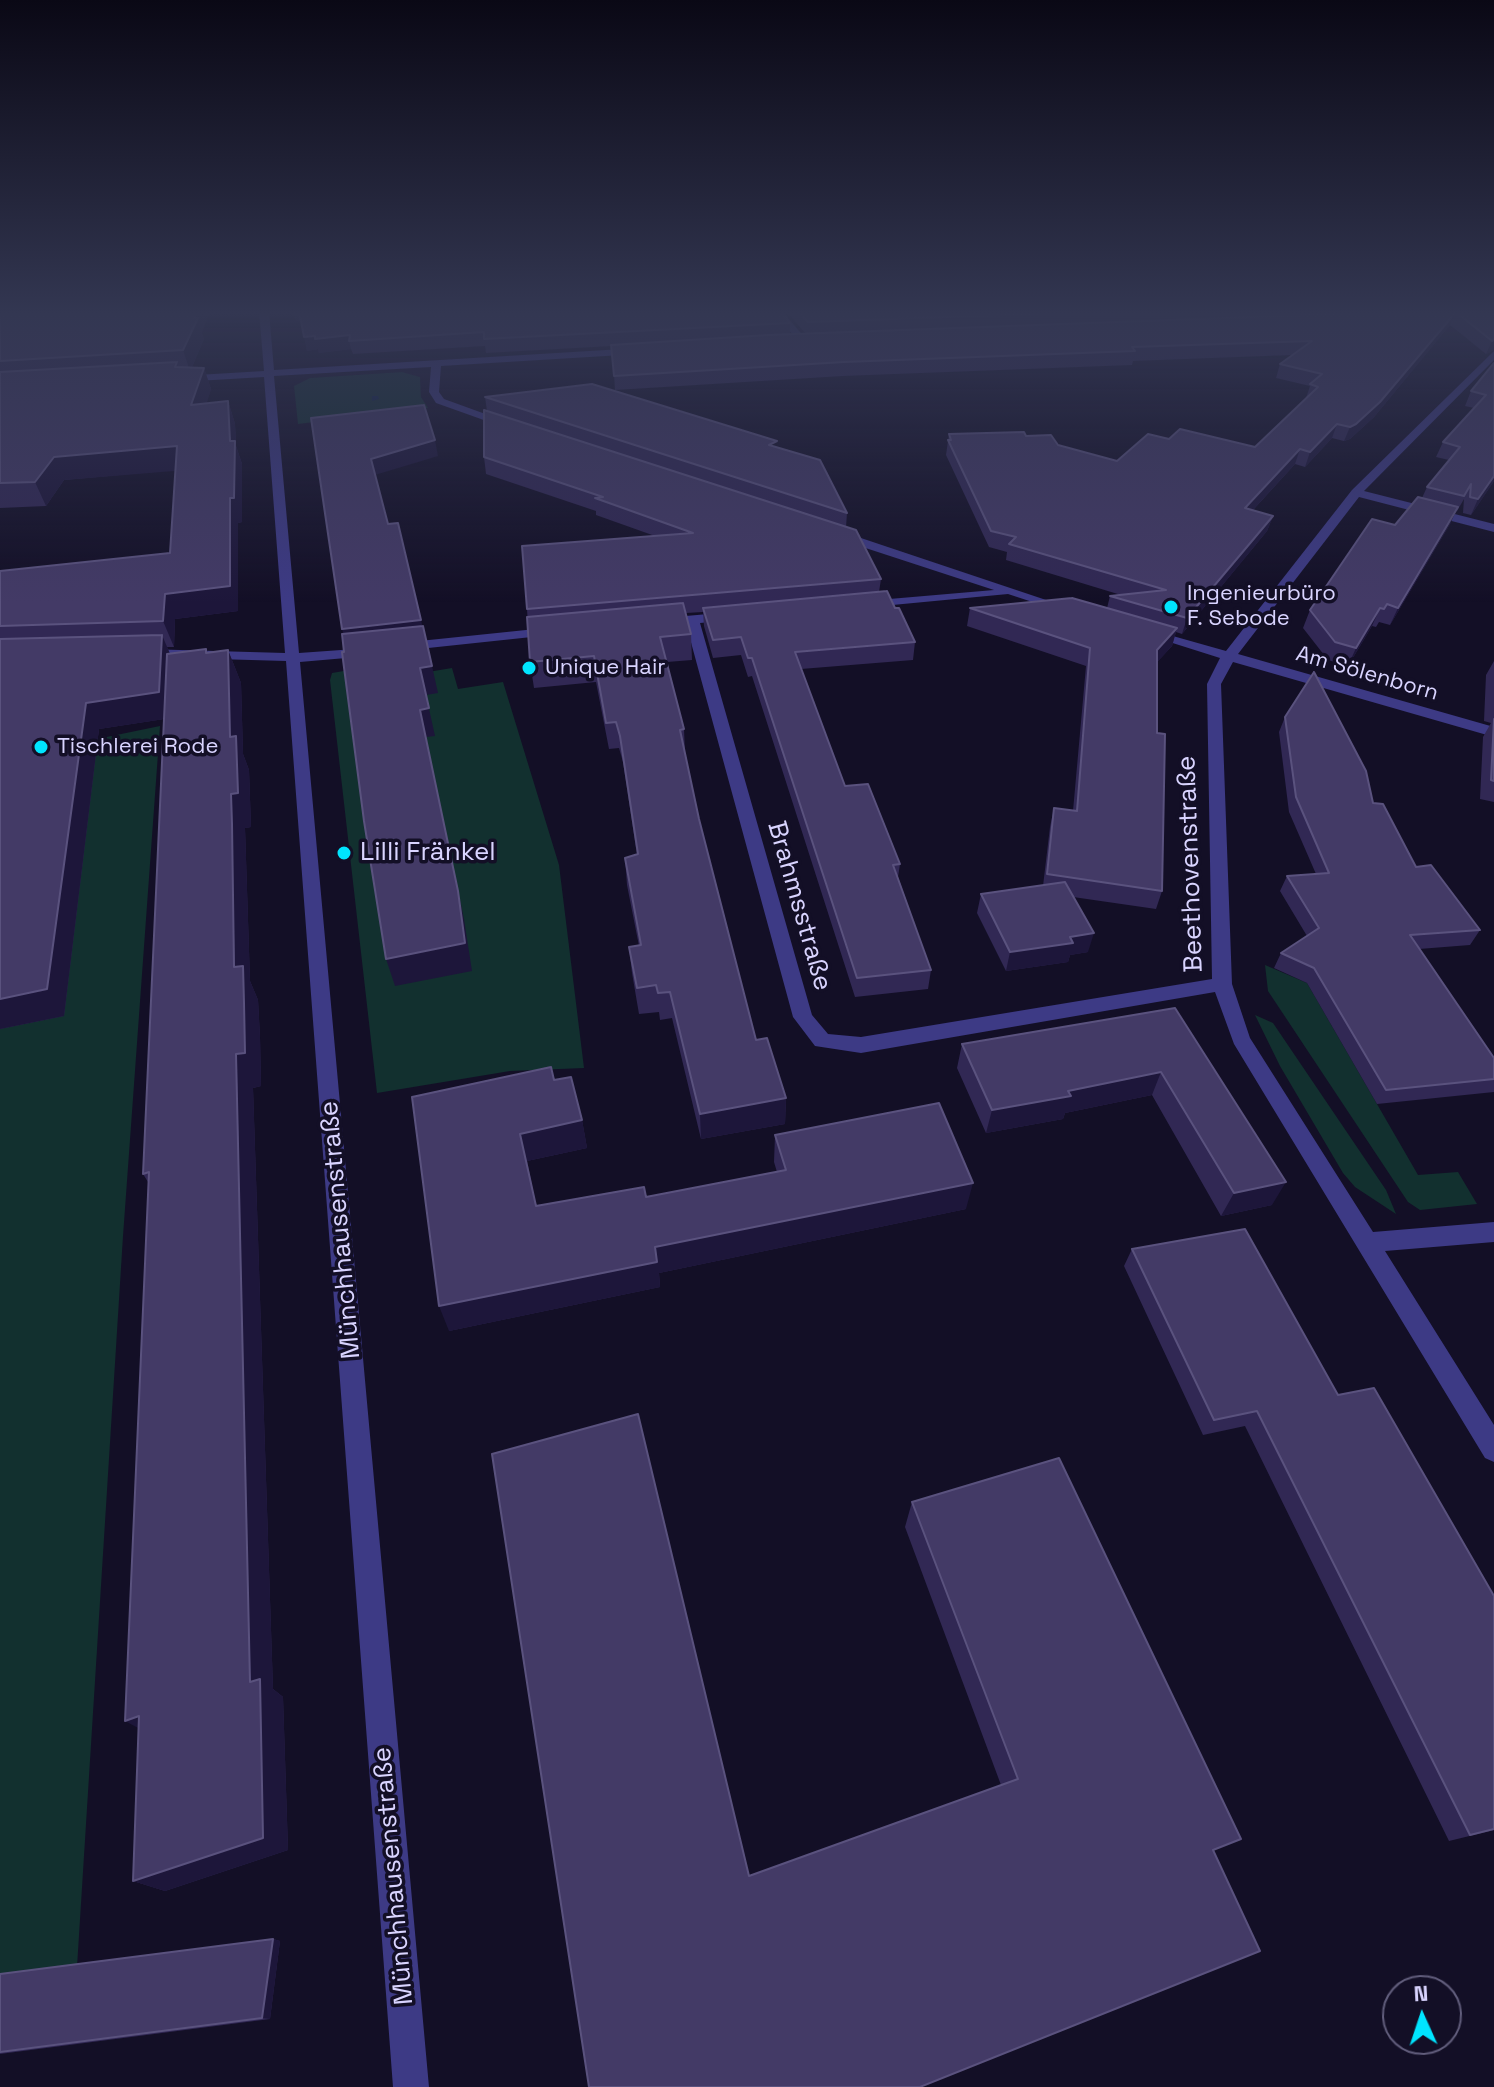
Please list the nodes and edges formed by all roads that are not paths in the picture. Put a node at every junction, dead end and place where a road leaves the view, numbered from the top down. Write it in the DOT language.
graph roads {
  1 [pos="272,408"];
  2 [pos="461,408"];
  3 [pos="1440,408"];
  4 [pos="515,428"];
  5 [pos="1356,493"];
  6 [pos="1494,528"];
  7 [pos="830,532"];
  8 [pos="1010,592"];
  9 [pos="851,606"];
  10 [pos="1083,614"];
  11 [pos="740,616"];
  12 [pos="692,620"];
  13 [pos="647,624"];
  14 [pos="572,630"];
  15 [pos="1141,631"];
  16 [pos="124,653"];
  17 [pos="1228,657"];
  18 [pos="293,658"];
  19 [pos="1494,732"];
  20 [pos="1222,984"];
  21 [pos="1494,1232"];
  22 [pos="1365,1243"];
  23 [pos="1494,1449"];
  24 [pos="411,2087"];
  1 -- 18 [label="street, Münchhausenstraße"];
  2 -- 4 [label="street"];
  3 -- 5 [label="street, Beethovenstraße"];
  5 -- 6 [label="street"];
  5 -- 17 [label="street, Beethovenstraße"];
  7 -- 8 [label="street"];
  8 -- 9 [label="street"];
  8 -- 10 [label="street"];
  11 -- 12 [label="street"];
  12 -- 13 [label="street"];
  12 -- 20 [label="street, Brahmsstraße"];
  14 -- 18 [label="street"];
  15 -- 17 [label="street, Am Sölenborn"];
  16 -- 18 [label="street"];
  17 -- 19 [label="street, Am Sölenborn"];
  17 -- 20 [label="street, Beethovenstraße"];
  18 -- 24 [label="street, Münchhausenstraße"];
  20 -- 22 [label="street, Beethovenstraße"];
  21 -- 22 [label="street"];
  22 -- 23 [label="street, Beethovenstraße"];
}
